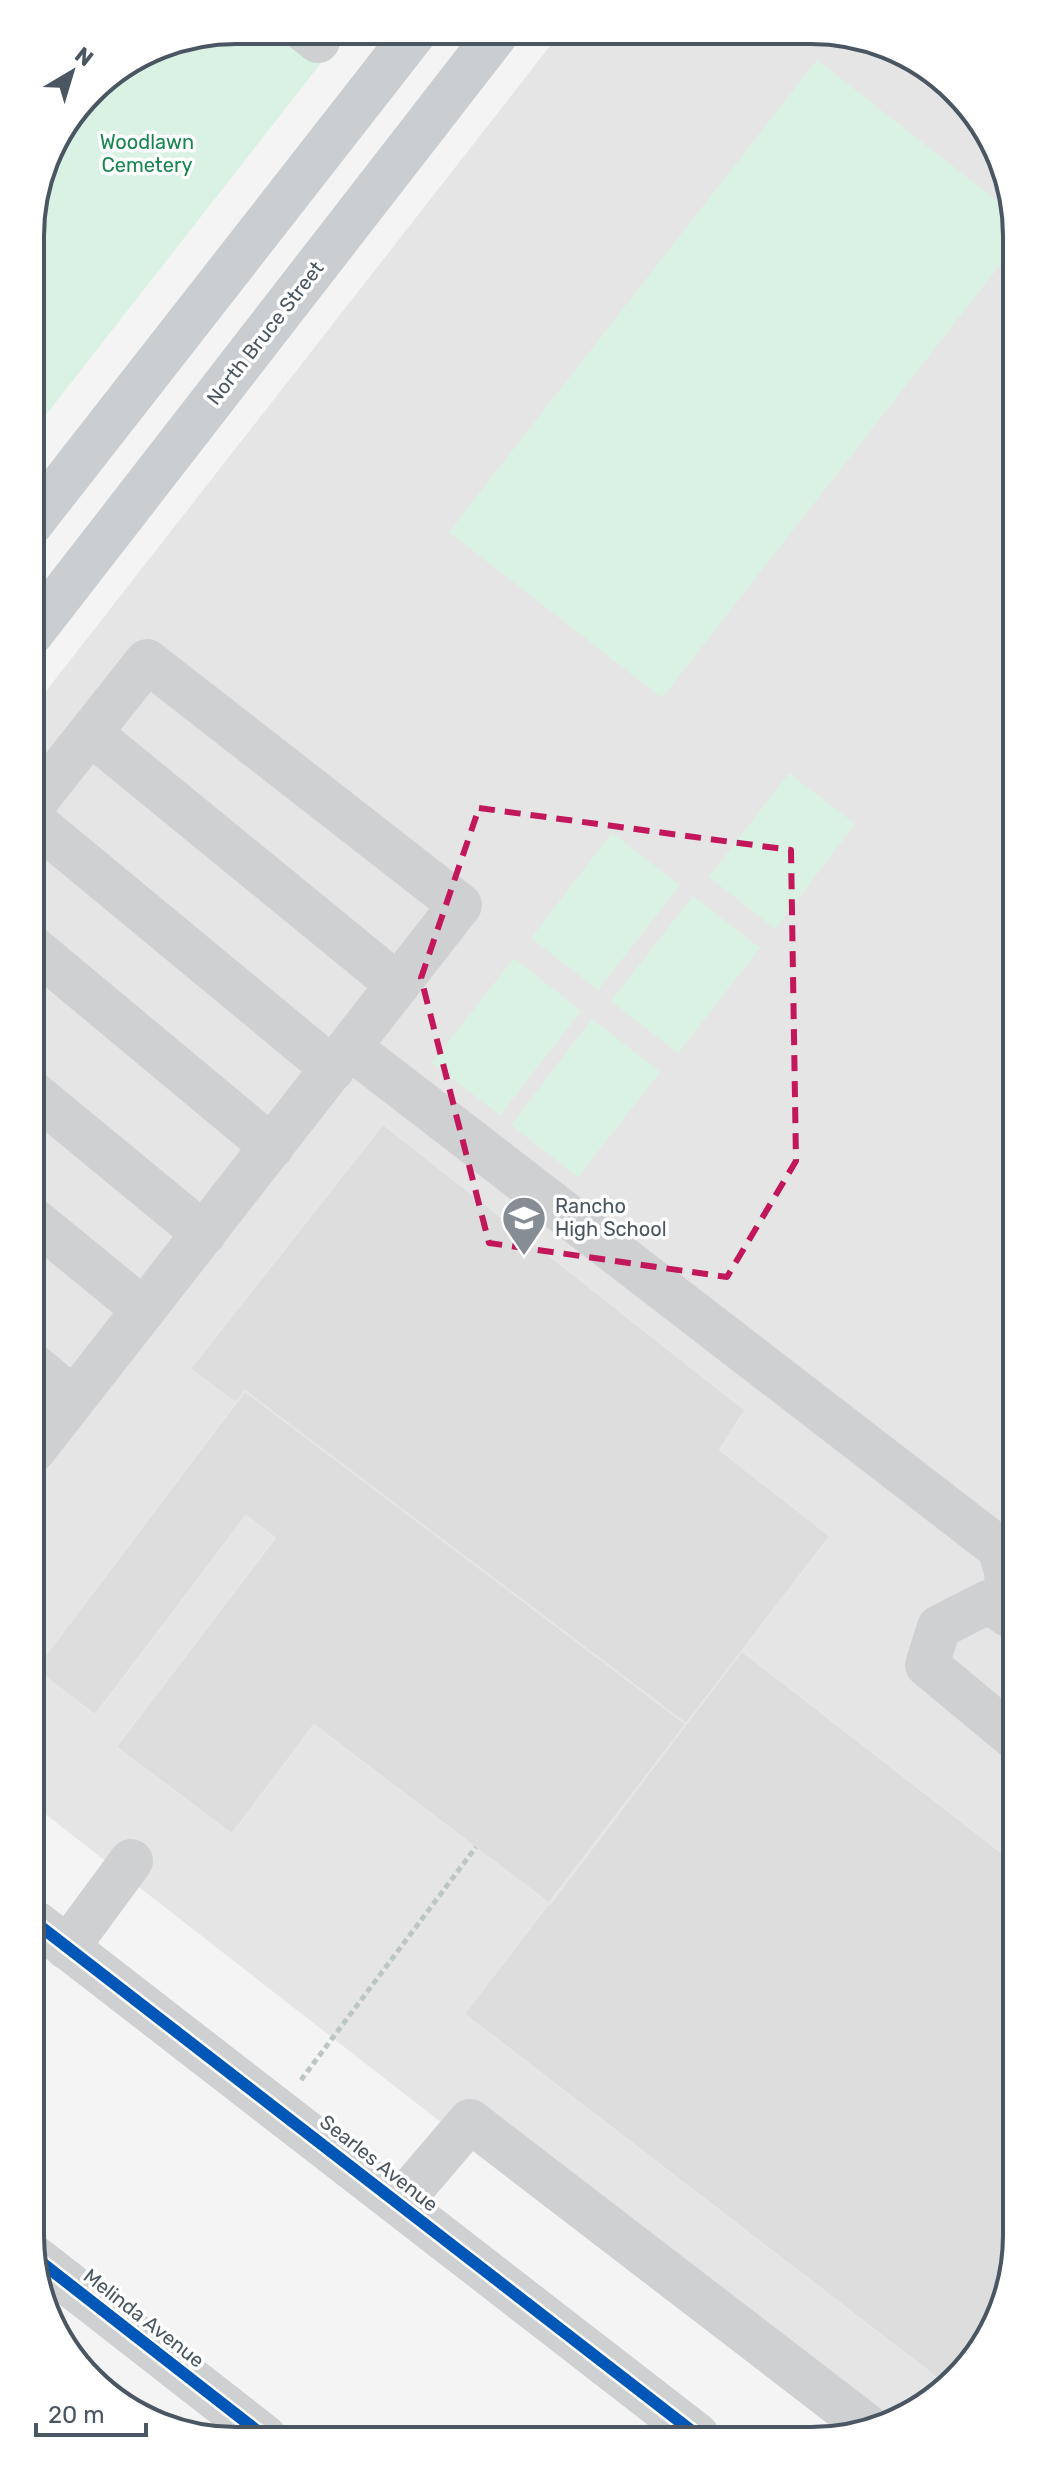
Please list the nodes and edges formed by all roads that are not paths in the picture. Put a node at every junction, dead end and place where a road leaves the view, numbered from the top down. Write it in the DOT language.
graph roads {
  1 [pos="406,44"];
  2 [pos="489,44"];
  3 [pos="44,507"];
  4 [pos="44,618"];
  5 [pos="90,733"];
  6 [pos="44,789"];
  7 [pos="44,806"];
  8 [pos="44,957"];
  9 [pos="398,985"];
  10 [pos="341,1058"];
  11 [pos="44,1102"];
  12 [pos="272,1147"];
  13 [pos="44,1228"];
  14 [pos="204,1234"];
  15 [pos="144,1310"];
  16 [pos="44,1374"];
  17 [pos="74,1399"];
  18 [pos="44,1437"];
  19 [pos="1003,1561"];
  20 [pos="1003,1611"];
  21 [pos="1003,1728"];
  22 [pos="131,1861"];
  23 [pos="52,1936"];
  24 [pos="399,2204"];
  25 [pos="47,2267"];
  26 [pos="860,2420"];
  27 [pos="252,2427"];
  28 [pos="687,2427"];
  1 -- 3 [label="main road"];
  2 -- 4 [label="main road, North Bruce Street"];
  5 -- 6 [label="street"];
  5 -- 9 [label="street"];
  5 -- 9 [label="street"];
  7 -- 10 [label="street"];
  8 -- 12 [label="street"];
  9 -- 10 [label="street"];
  10 -- 12 [label="street"];
  10 -- 19 [label="street"];
  11 -- 14 [label="street"];
  12 -- 14 [label="street"];
  13 -- 15 [label="street"];
  14 -- 15 [label="street"];
  15 -- 17 [label="street"];
  16 -- 17 [label="street"];
  17 -- 18 [label="street"];
  20 -- 21 [label="street"];
  22 -- 23 [label="street"];
  23 -- 24 [label="street, Searles Avenue"];
  24 -- 26 [label="street"];
  24 -- 28 [label="street, Searles Avenue"];
  25 -- 27 [label="street, Melinda Avenue"];
}
